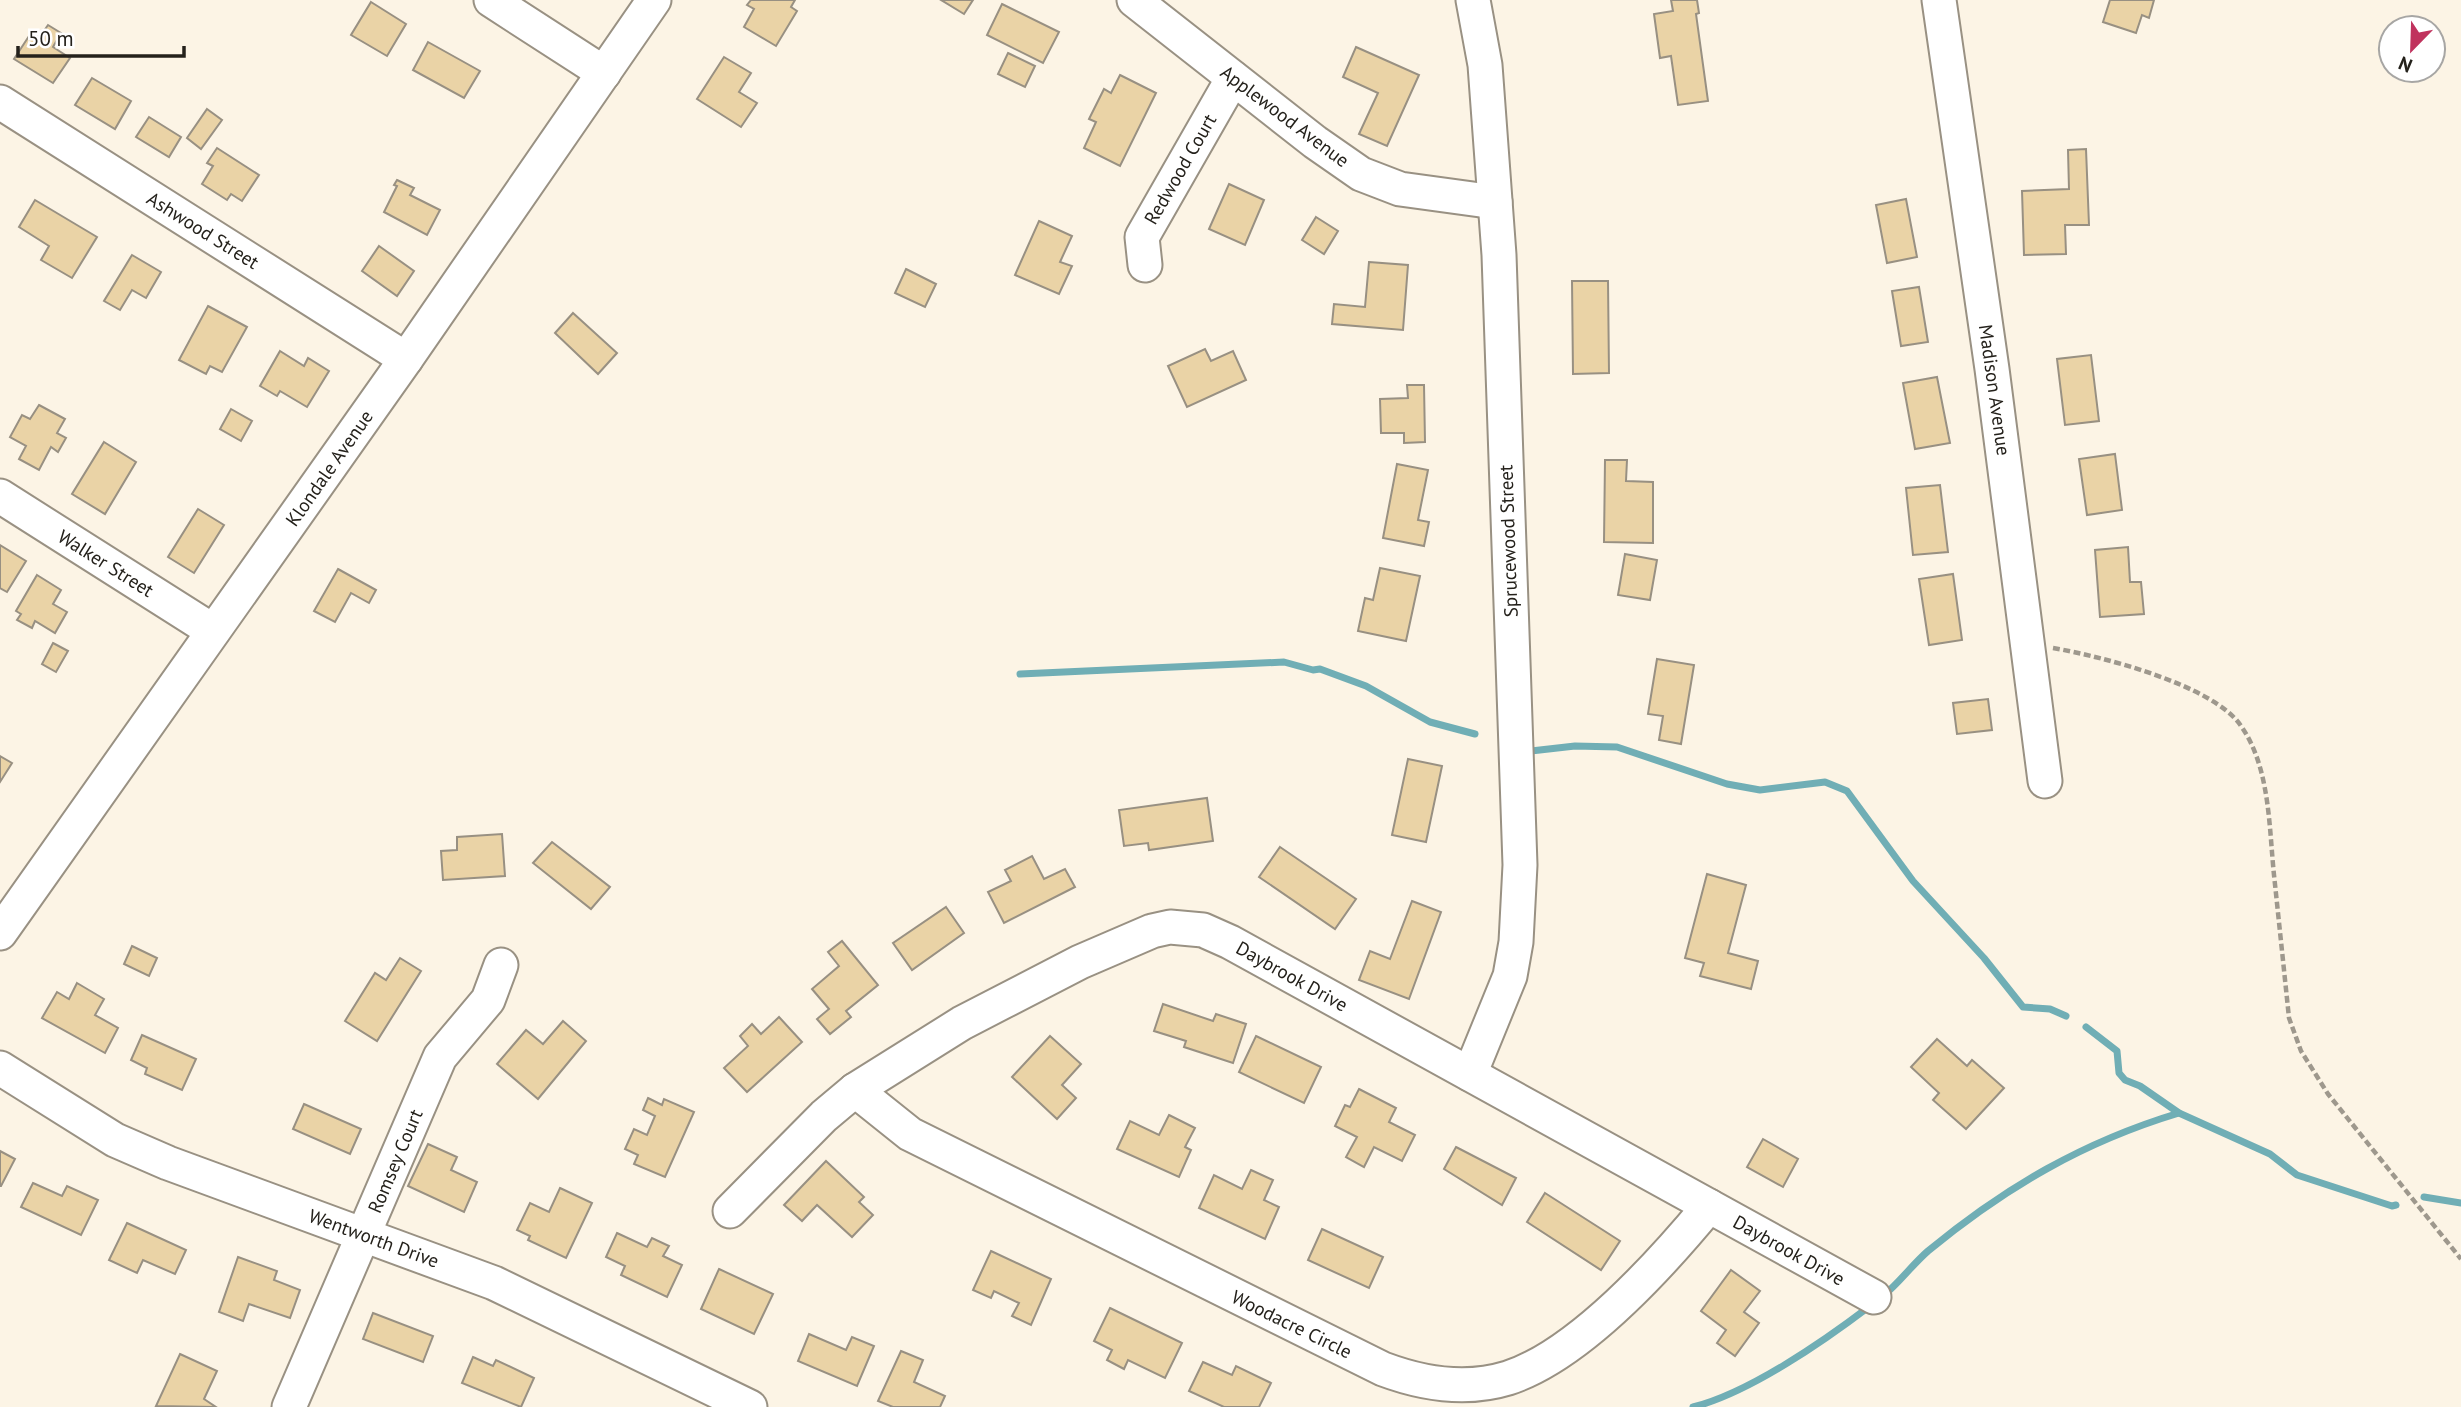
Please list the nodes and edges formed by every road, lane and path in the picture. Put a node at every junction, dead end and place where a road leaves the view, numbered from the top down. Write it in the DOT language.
graph roads {
  1 [pos="491,0"];
  2 [pos="654,0"];
  3 [pos="1134,0"];
  4 [pos="1473,0"];
  5 [pos="1939,0"];
  6 [pos="604,73"];
  7 [pos="1233,78"];
  8 [pos="0,102"];
  9 [pos="1495,202"];
  10 [pos="1145,265"];
  11 [pos="406,359"];
  12 [pos="0,496"];
  13 [pos="213,631"];
  14 [pos="2028,645"];
  15 [pos="2045,781"];
  16 [pos="11,893"];
  17 [pos="0,933"];
  18 [pos="501,965"];
  19 [pos="0,1068"];
  20 [pos="1470,1074"];
  21 [pos="855,1090"];
  22 [pos="1709,1206"];
  23 [pos="730,1211"];
  24 [pos="364,1234"];
  25 [pos="2461,1259"];
  26 [pos="1874,1297"];
  27 [pos="289,1407"];
  28 [pos="750,1407"];
  1 -- 6 [label="street"];
  2 -- 6 [label="street, Klondale Avenue"];
  3 -- 7 [label="street, Applewood Avenue"];
  4 -- 9 [label="street, Sprucewood Street"];
  5 -- 14 [label="street, Madison Avenue"];
  6 -- 11 [label="street, Klondale Avenue"];
  7 -- 9 [label="street, Applewood Avenue"];
  7 -- 10 [label="street, Redwood Court"];
  8 -- 11 [label="street, Ashwood Street"];
  9 -- 20 [label="street, Sprucewood Street"];
  11 -- 13 [label="street, Klondale Avenue"];
  12 -- 13 [label="street, Walker Street"];
  13 -- 16 [label="street, Klondale Avenue"];
  14 -- 15 [label="street, Madison Avenue"];
  14 -- 25 [label="path"];
  16 -- 17 [label="street, Klondale Avenue"];
  18 -- 24 [label="street, Romsey Court"];
  19 -- 24 [label="street, Wentworth Drive"];
  20 -- 21 [label="street, Daybrook Drive"];
  20 -- 22 [label="street, Daybrook Drive"];
  21 -- 22 [label="street, Woodacre Circle"];
  21 -- 23 [label="street, Daybrook Drive"];
  22 -- 26 [label="street, Daybrook Drive"];
  24 -- 27 [label="street, Romsey Court"];
  24 -- 28 [label="street, Wentworth Drive"];
}
